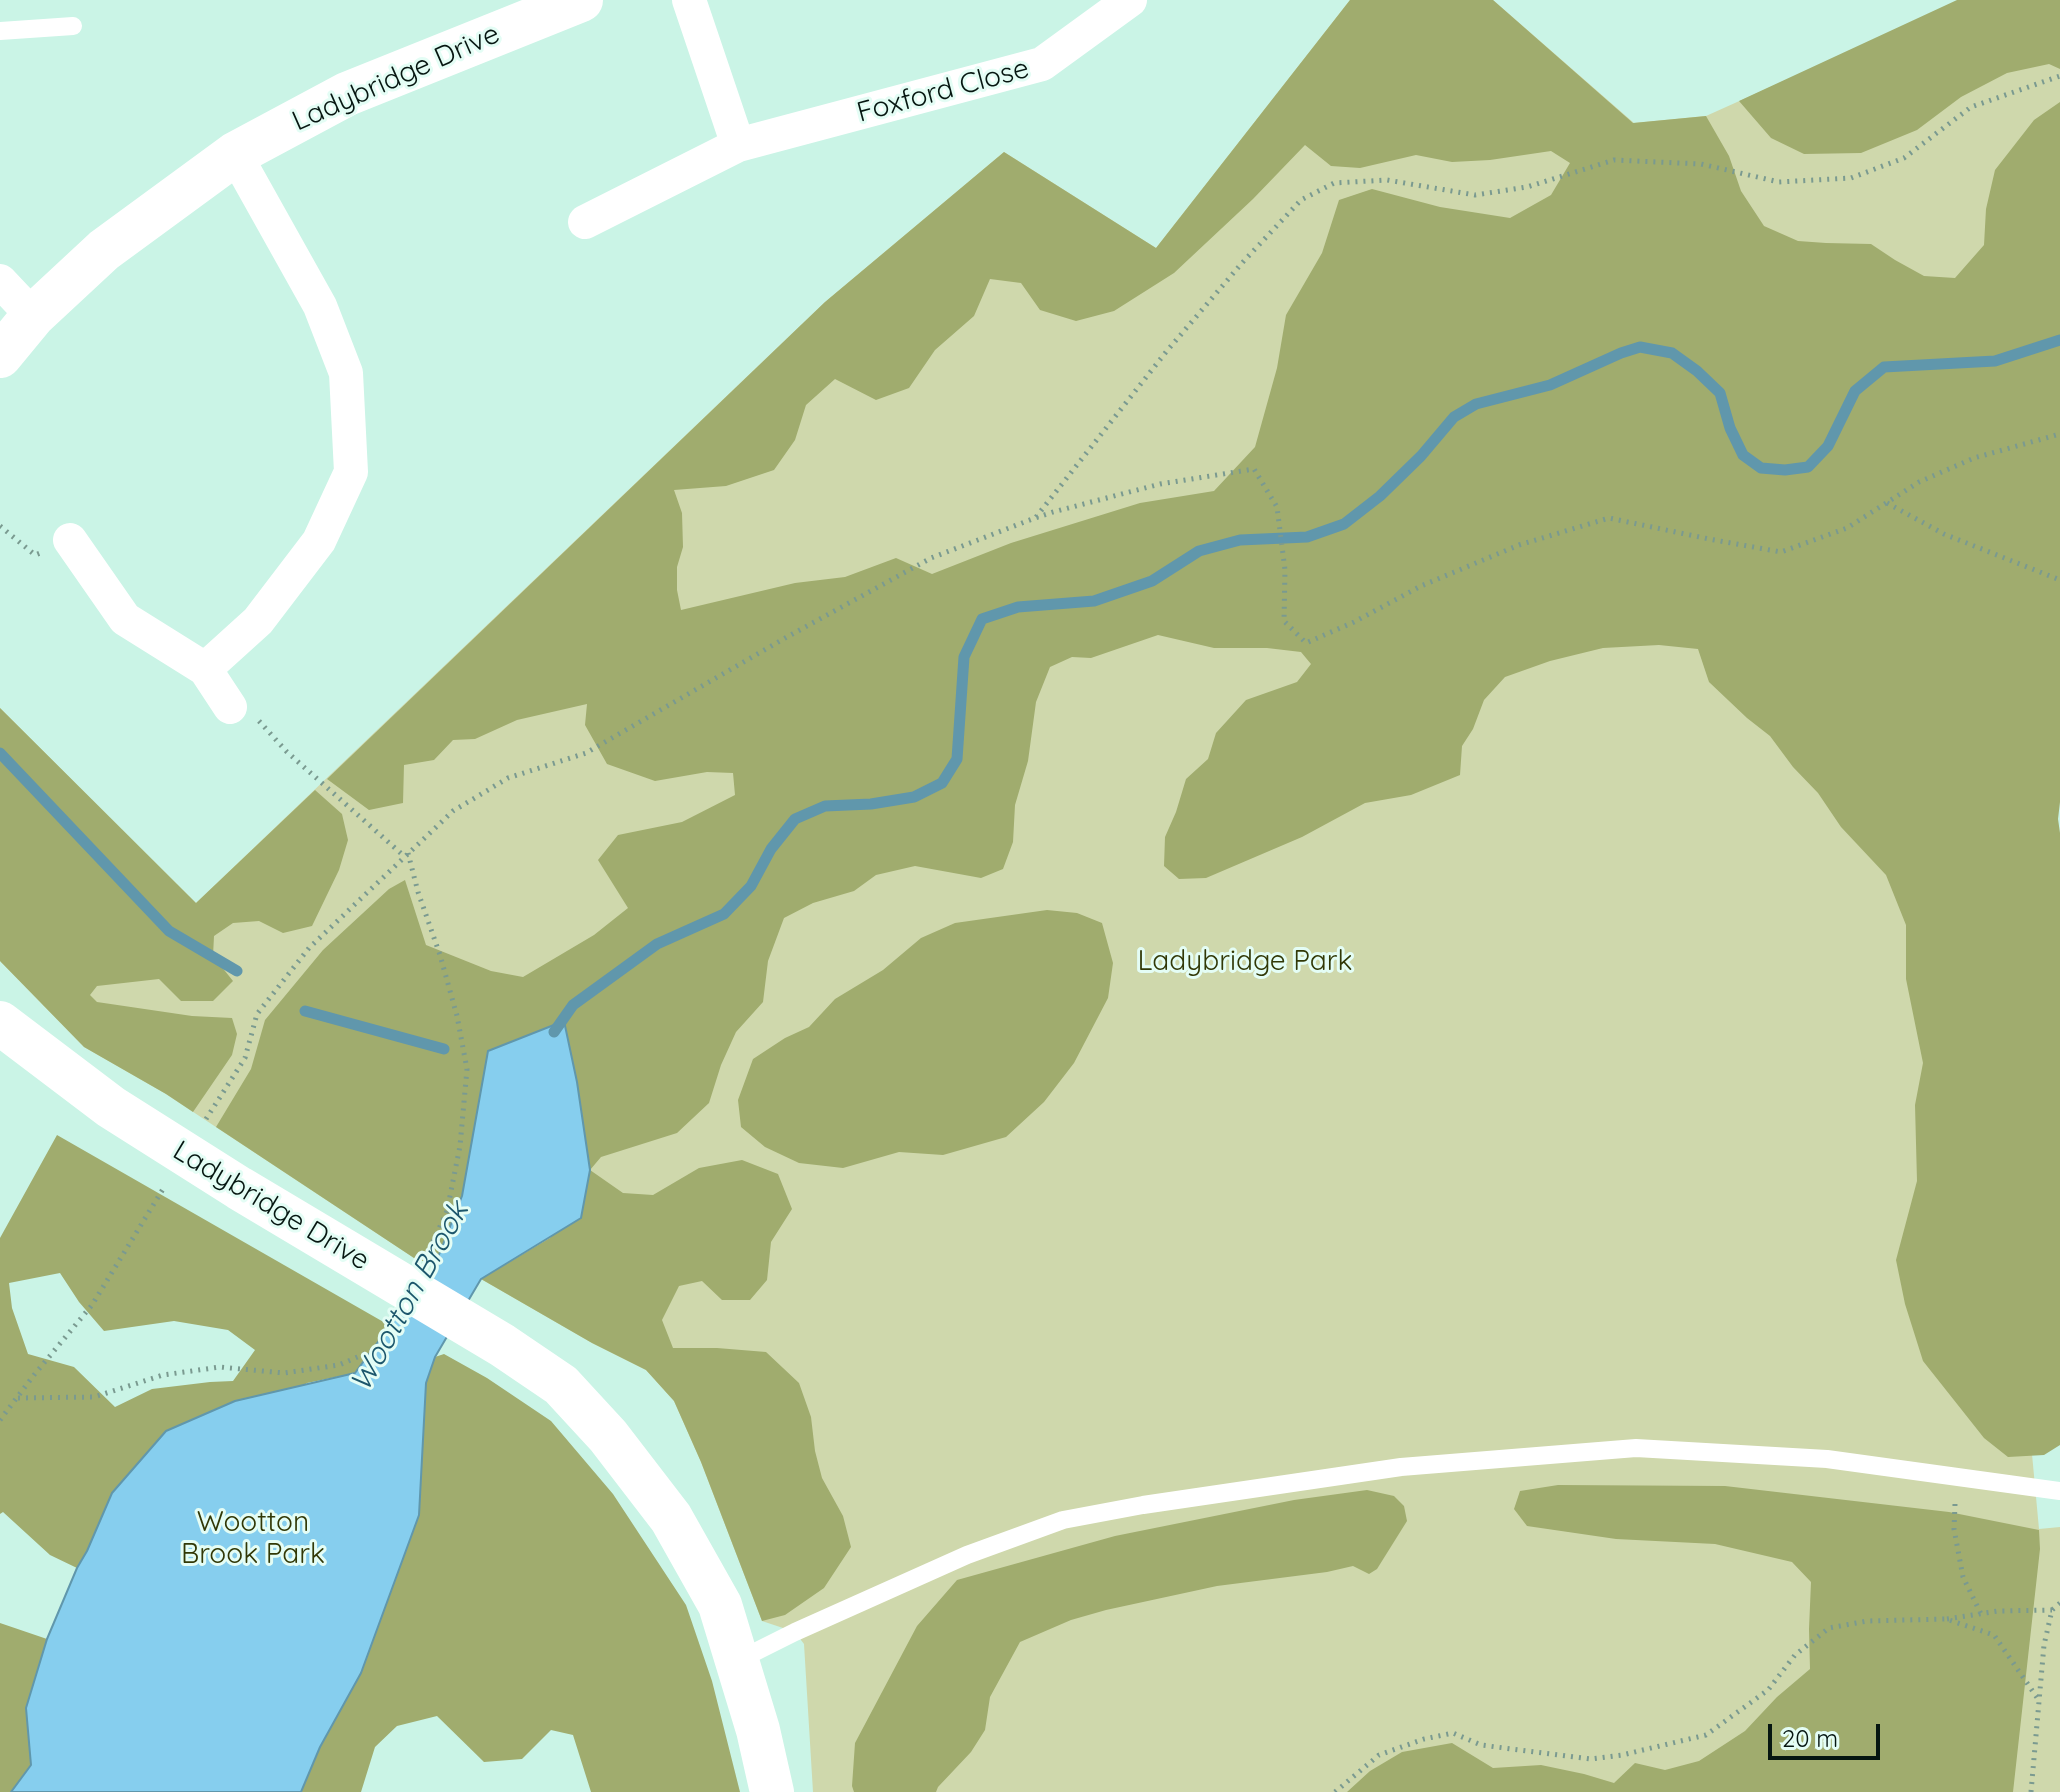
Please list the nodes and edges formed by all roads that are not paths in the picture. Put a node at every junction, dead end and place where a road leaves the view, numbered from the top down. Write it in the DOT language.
graph roads {
  1 [pos="581,0"];
  2 [pos="689,0"];
  3 [pos="1130,0"];
  4 [pos="73,26"];
  5 [pos="0,31"];
  6 [pos="738,145"];
  7 [pos="235,154"];
  8 [pos="585,222"];
  9 [pos="0,281"];
  10 [pos="33,316"];
  11 [pos="0,356"];
  12 [pos="70,540"];
  13 [pos="205,669"];
  14 [pos="230,707"];
  15 [pos="0,1023"];
  16 [pos="2060,1491"];
  17 [pos="737,1661"];
  18 [pos="772,1792"];
  1 -- 7 [label="street, Ladybridge Drive"];
  2 -- 6 [label="street"];
  3 -- 6 [label="street, Foxford Close"];
  4 -- 5 [label="lane"];
  6 -- 8 [label="street, Foxford Close"];
  7 -- 10 [label="street, Ladybridge Drive"];
  7 -- 13 [label="street"];
  9 -- 10 [label="street"];
  10 -- 11 [label="street, Ladybridge Drive"];
  12 -- 13 [label="street"];
  13 -- 14 [label="street"];
  15 -- 17 [label="street, Ladybridge Drive"];
  16 -- 17 [label="lane"];
  17 -- 18 [label="street, Ladybridge Drive"];
}
